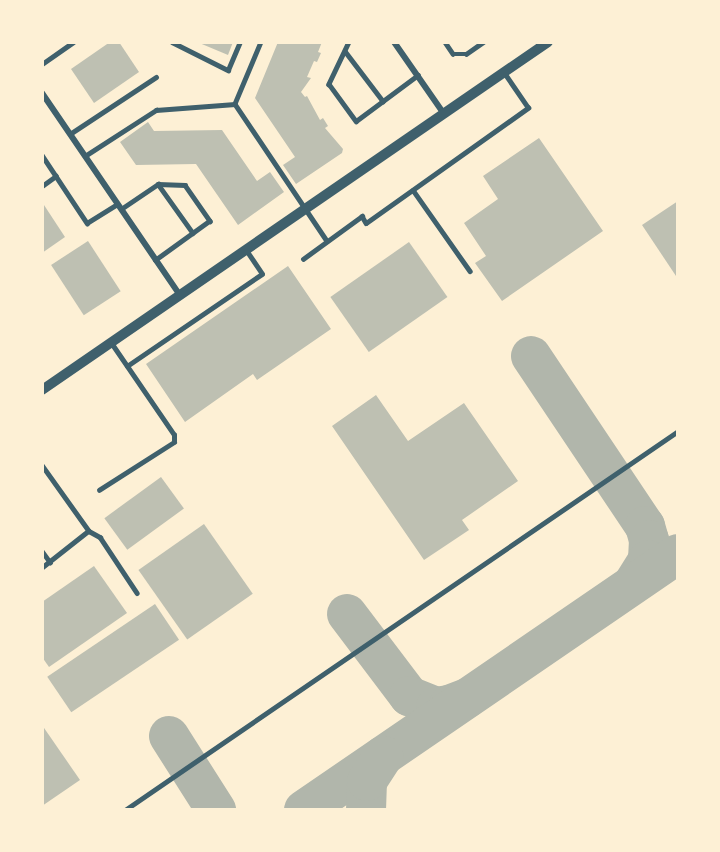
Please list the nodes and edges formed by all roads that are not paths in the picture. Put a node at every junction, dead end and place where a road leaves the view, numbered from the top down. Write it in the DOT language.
graph roads {
  1 [pos="73,42"];
  2 [pos="172,42"];
  3 [pos="240,42"];
  4 [pos="261,42"];
  5 [pos="349,42"];
  6 [pos="394,42"];
  7 [pos="445,42"];
  8 [pos="483,42"];
  9 [pos="548,42"];
  10 [pos="345,51"];
  11 [pos="42,64"];
  12 [pos="504,73"];
  13 [pos="418,75"];
  14 [pos="156,77"];
  15 [pos="42,93"];
  16 [pos="383,101"];
  17 [pos="236,104"];
  18 [pos="444,114"];
  19 [pos="70,134"];
  20 [pos="42,155"];
  21 [pos="85,156"];
  22 [pos="48,164"];
  23 [pos="42,168"];
  24 [pos="56,176"];
  25 [pos="158,184"];
  26 [pos="42,186"];
  27 [pos="413,190"];
  28 [pos="119,206"];
  29 [pos="305,209"];
  30 [pos="193,233"];
  31 [pos="327,241"];
  32 [pos="246,250"];
  33 [pos="303,259"];
  34 [pos="156,260"];
  35 [pos="470,271"];
  36 [pos="180,296"];
  37 [pos="111,343"];
  38 [pos="127,366"];
  39 [pos="42,390"];
  40 [pos="678,431"];
  41 [pos="42,465"];
  42 [pos="99,490"];
  43 [pos="89,531"];
  44 [pos="42,551"];
  45 [pos="50,562"];
  46 [pos="42,568"];
  47 [pos="137,593"];
  48 [pos="125,810"];
  1 -- 11 [label="lane"];
  2 -- 3 [label="lane"];
  4 -- 17 [label="lane"];
  5 -- 10 [label="lane"];
  6 -- 13 [label="street"];
  7 -- 8 [label="lane"];
  9 -- 12 [label="street"];
  10 -- 16 [label="lane"];
  10 -- 16 [label="lane"];
  12 -- 18 [label="street"];
  12 -- 27 [label="lane"];
  13 -- 16 [label="lane"];
  13 -- 18 [label="street"];
  14 -- 19 [label="lane"];
  15 -- 19 [label="street"];
  17 -- 21 [label="lane"];
  17 -- 29 [label="lane"];
  18 -- 29 [label="street"];
  19 -- 21 [label="street"];
  20 -- 22 [label="lane"];
  21 -- 28 [label="street"];
  22 -- 23 [label="lane"];
  22 -- 24 [label="lane"];
  24 -- 26 [label="lane"];
  24 -- 28 [label="lane"];
  25 -- 28 [label="lane"];
  25 -- 30 [label="lane"];
  25 -- 30 [label="lane"];
  27 -- 31 [label="lane"];
  27 -- 35 [label="lane"];
  28 -- 34 [label="street"];
  29 -- 31 [label="lane"];
  29 -- 32 [label="street"];
  30 -- 34 [label="lane"];
  31 -- 33 [label="lane"];
  32 -- 36 [label="street"];
  32 -- 38 [label="lane"];
  34 -- 36 [label="street"];
  36 -- 37 [label="street"];
  37 -- 38 [label="lane"];
  37 -- 39 [label="street"];
  38 -- 42 [label="lane"];
  40 -- 48 [label="lane"];
  41 -- 43 [label="lane"];
  43 -- 45 [label="lane"];
  43 -- 47 [label="lane"];
  44 -- 45 [label="lane"];
  45 -- 46 [label="lane"];
}
